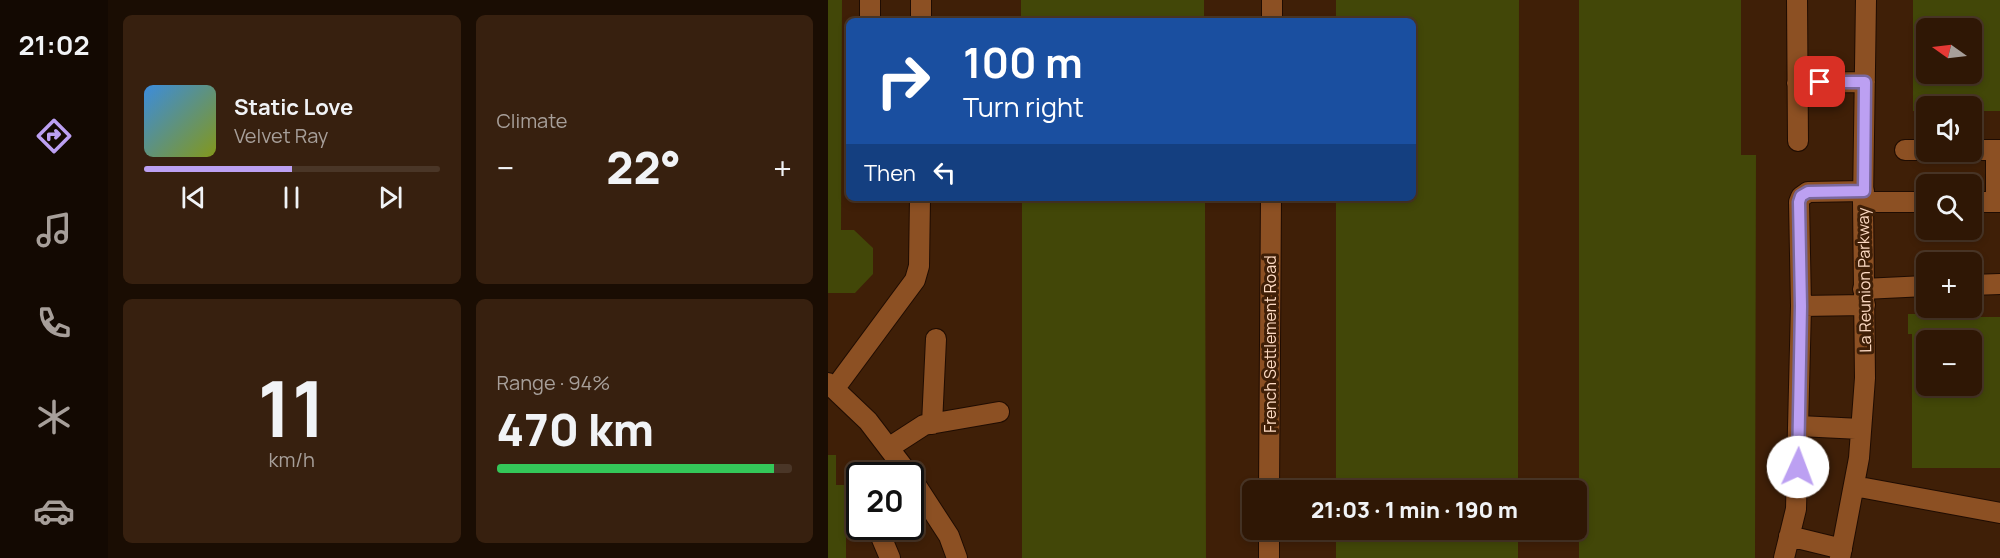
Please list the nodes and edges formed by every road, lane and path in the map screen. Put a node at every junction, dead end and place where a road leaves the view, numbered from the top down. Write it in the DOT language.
graph roads {
  1 [pos="870,0"];
  2 [pos="921,0"];
  3 [pos="1272,0"];
  4 [pos="1797,0"];
  5 [pos="1866,0"];
  6 [pos="870,18"];
  7 [pos="921,18"];
  8 [pos="1272,18"];
  9 [pos="1865,82"];
  10 [pos="1797,83"];
  11 [pos="1798,141"];
  12 [pos="1905,150"];
  13 [pos="1916,150"];
  14 [pos="1982,150"];
  15 [pos="1998,150"];
  16 [pos="1864,197"];
  17 [pos="920,201"];
  18 [pos="1271,201"];
  19 [pos="1916,201"];
  20 [pos="1982,202"];
  21 [pos="1998,202"];
  22 [pos="2000,284"];
  23 [pos="1982,285"];
  24 [pos="1916,288"];
  25 [pos="1864,297"];
  26 [pos="1801,306"];
  27 [pos="936,339"];
  28 [pos="832,386"];
  29 [pos="999,412"];
  30 [pos="932,424"];
  31 [pos="1799,426"];
  32 [pos="1862,429"];
  33 [pos="890,447"];
  34 [pos="899,462"];
  35 [pos="1269,480"];
  36 [pos="1854,486"];
  37 [pos="924,500"];
  38 [pos="2000,513"];
  39 [pos="1789,536"];
  40 [pos="882,540"];
  41 [pos="1269,540"];
  42 [pos="1841,553"];
  43 [pos="890,558"];
  44 [pos="957,558"];
  45 [pos="1269,558"];
  46 [pos="1784,558"];
  1 -- 6 [label="street"];
  2 -- 7 [label="street"];
  3 -- 8 [label="street"];
  4 -- 10 [label="street"];
  5 -- 9 [label="street, La Reunion Parkway"];
  9 -- 10 [label="street"];
  9 -- 16 [label="street, La Reunion Parkway"];
  10 -- 11 [label="street"];
  12 -- 13 [label="street"];
  14 -- 15 [label="street"];
  15 -- 21 [label="street"];
  16 -- 19 [label="street"];
  16 -- 25 [label="street, La Reunion Parkway"];
  16 -- 26 [label="street"];
  17 -- 28 [label="street"];
  18 -- 35 [label="street, French Settlement Road"];
  20 -- 21 [label="street"];
  22 -- 23 [label="street"];
  24 -- 25 [label="street"];
  25 -- 26 [label="street"];
  25 -- 32 [label="street, La Reunion Parkway"];
  26 -- 31 [label="street"];
  27 -- 30 [label="street"];
  28 -- 33 [label="street"];
  29 -- 30 [label="street"];
  30 -- 33 [label="street"];
  31 -- 32 [label="street"];
  31 -- 39 [label="street"];
  32 -- 36 [label="street, La Reunion Parkway"];
  33 -- 34 [label="street"];
  36 -- 38 [label="street"];
  36 -- 42 [label="street, La Reunion Parkway"];
  37 -- 44 [label="street"];
  39 -- 42 [label="street"];
  39 -- 46 [label="street"];
  40 -- 43 [label="street"];
  41 -- 45 [label="street"];
}
